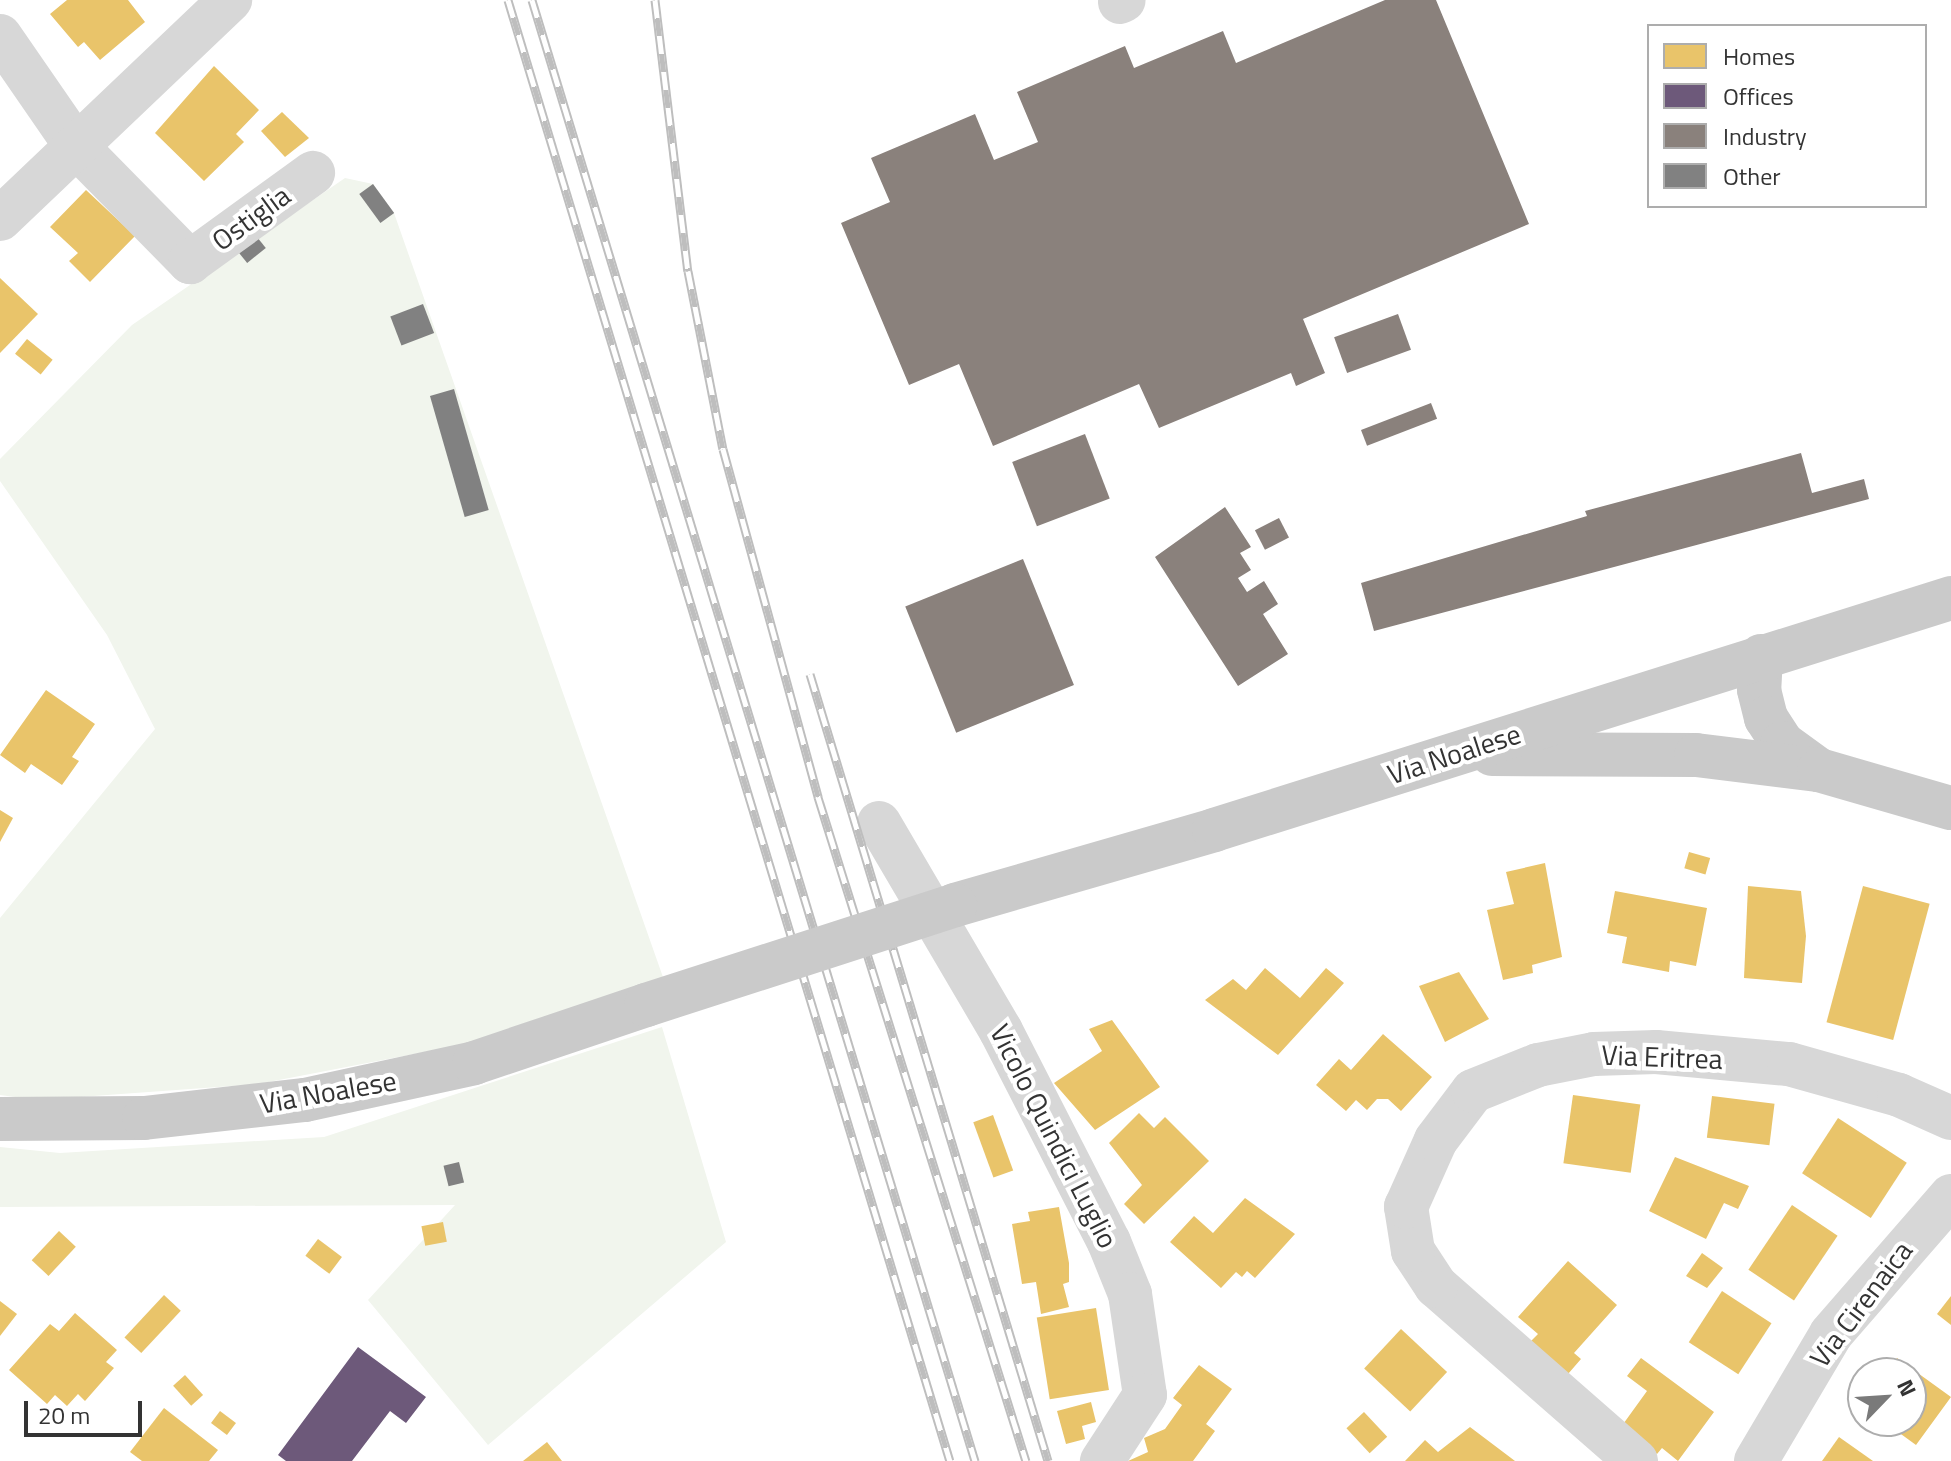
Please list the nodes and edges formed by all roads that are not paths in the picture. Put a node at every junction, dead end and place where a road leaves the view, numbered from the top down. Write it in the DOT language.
graph roads {
  1 [pos="230,0"];
  2 [pos="0,36"];
  3 [pos="76,146"];
  4 [pos="313,173"];
  5 [pos="0,219"];
  6 [pos="1951,598"];
  7 [pos="1761,656"];
  8 [pos="1453,754"];
  9 [pos="1819,770"];
  10 [pos="1951,808"];
  11 [pos="879,823"];
  12 [pos="1951,1118"];
  13 [pos="0,1119"];
  14 [pos="1951,1196"];
  15 [pos="1102,1461"];
  16 [pos="1636,1461"];
  17 [pos="1756,1461"];
  1 -- 3 [label="street"];
  2 -- 3 [label="street"];
  3 -- 4 [label="street, Ostiglia"];
  3 -- 5 [label="street"];
  6 -- 7 [label="main road, Via Noalese"];
  7 -- 8 [label="main road, Via Noalese"];
  7 -- 9 [label="main road"];
  8 -- 9 [label="main road"];
  8 -- 13 [label="main road, Via Noalese, bridge"];
  9 -- 10 [label="main road"];
  11 -- 15 [label="street, Vicolo Quindici Luglio"];
  12 -- 16 [label="street, Via Eritrea"];
  14 -- 17 [label="street, Via Cirenaica"];
}
